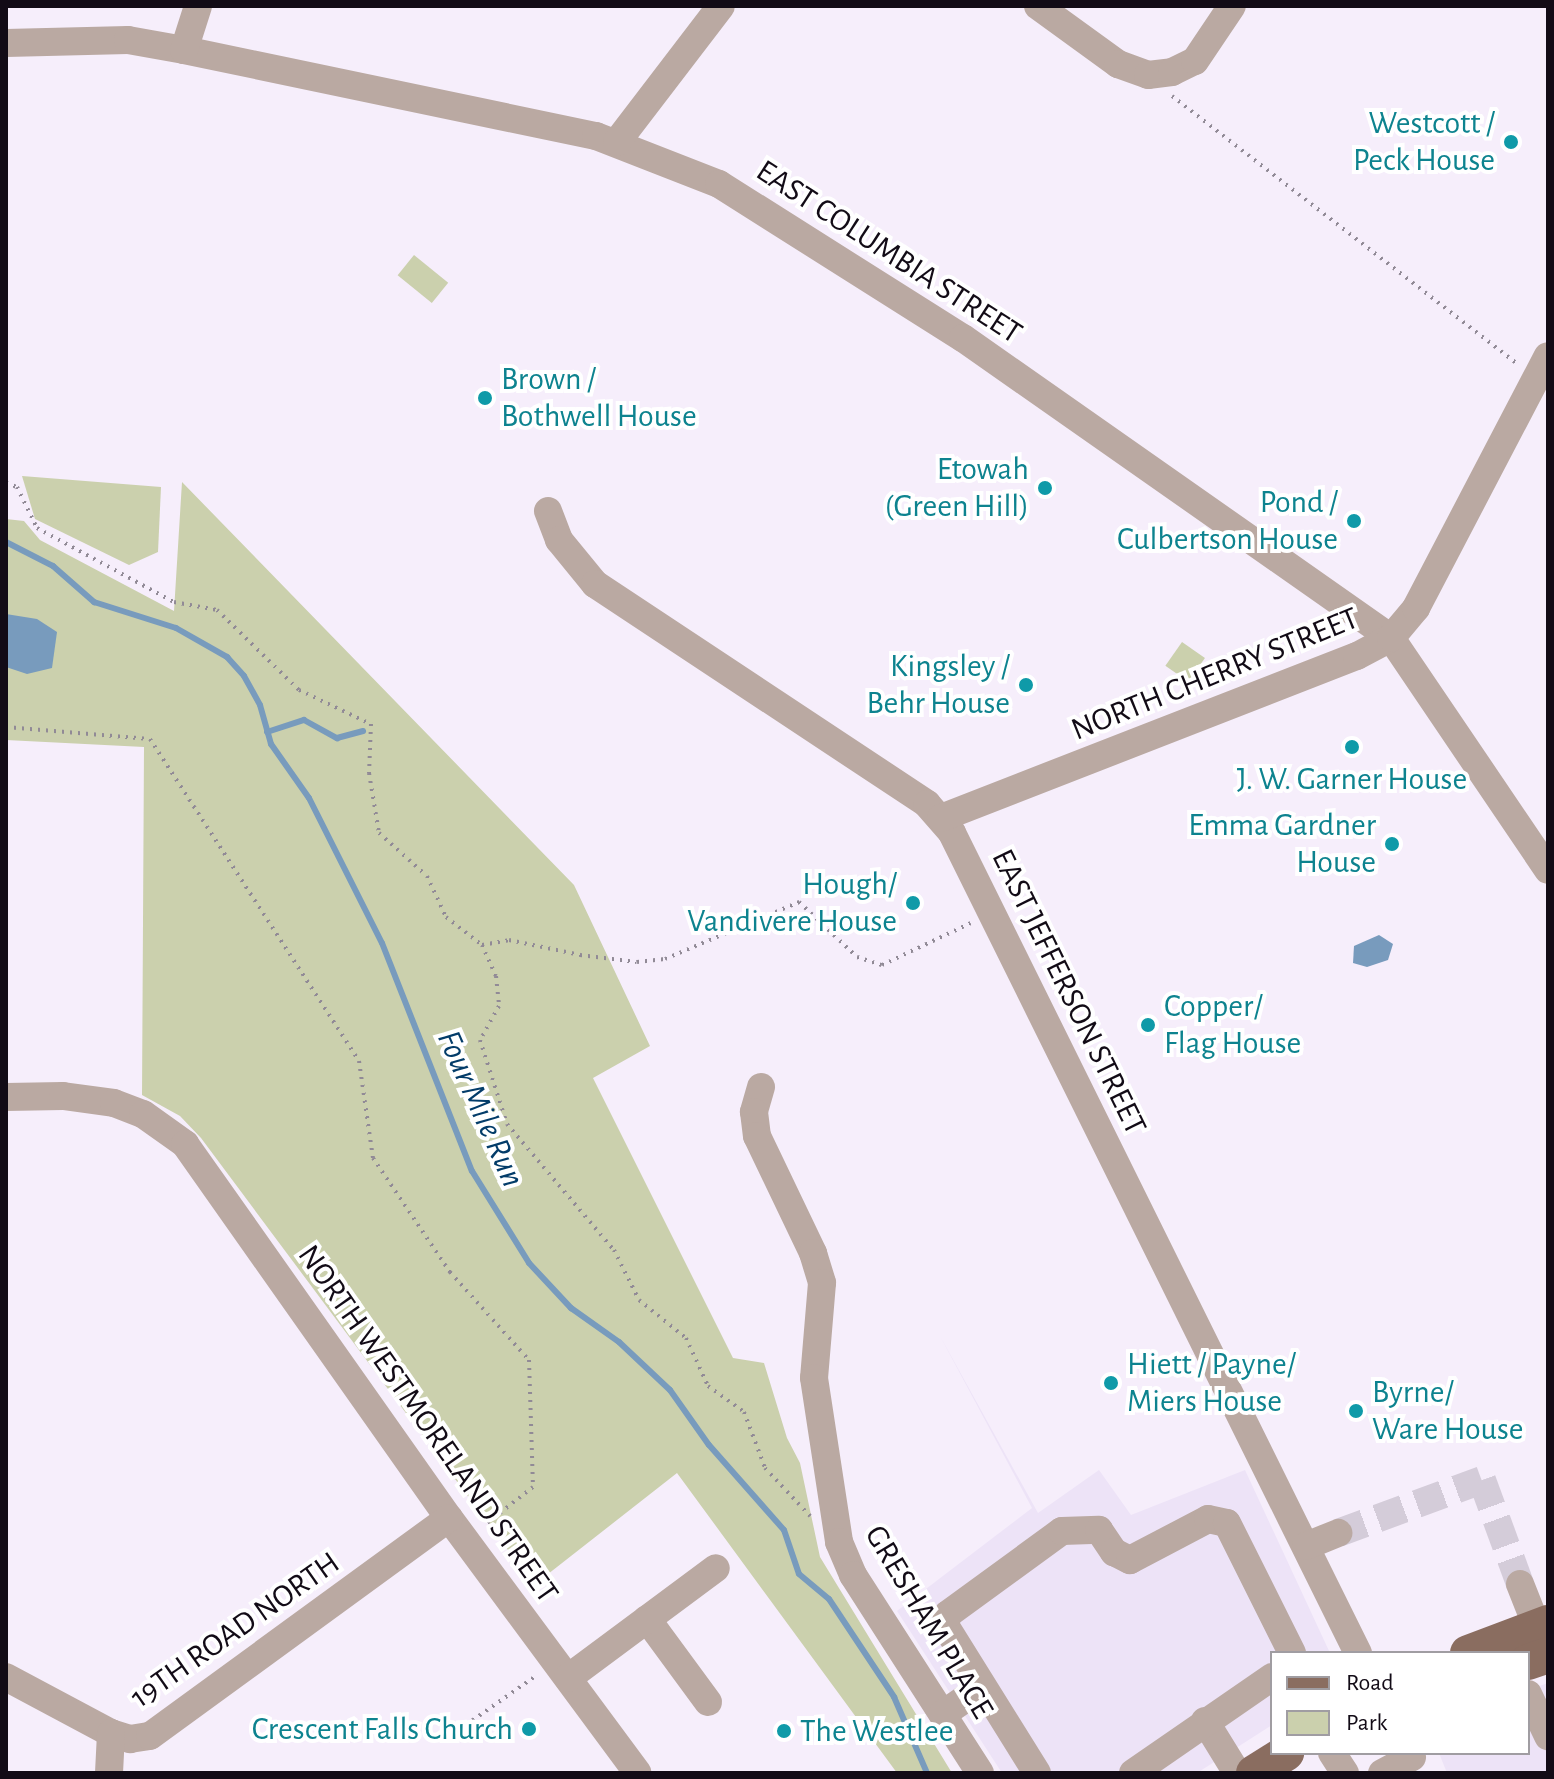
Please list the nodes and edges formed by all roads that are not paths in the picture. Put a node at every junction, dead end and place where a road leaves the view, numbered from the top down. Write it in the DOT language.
graph roads {
  1 [pos="198,6"];
  2 [pos="721,6"];
  3 [pos="1038,6"];
  4 [pos="1232,6"];
  5 [pos="6,43"];
  6 [pos="184,50"];
  7 [pos="617,142"];
  8 [pos="1543,361"];
  9 [pos="548,511"];
  10 [pos="1391,638"];
  11 [pos="941,818"];
  12 [pos="1548,870"];
  13 [pos="761,1087"];
  14 [pos="6,1097"];
  15 [pos="457,1529"];
  16 [pos="1338,1533"];
  17 [pos="1306,1546"];
  18 [pos="716,1568"];
  19 [pos="1520,1584"];
  20 [pos="647,1619"];
  21 [pos="1544,1635"];
  22 [pos="1291,1651"];
  23 [pos="1357,1651"];
  24 [pos="1516,1651"];
  25 [pos="6,1677"];
  26 [pos="568,1678"];
  27 [pos="1270,1678"];
  28 [pos="982,1687"];
  29 [pos="1530,1698"];
  30 [pos="708,1702"];
  31 [pos="943,1714"];
  32 [pos="1205,1721"];
  33 [pos="111,1733"];
  34 [pos="1548,1736"];
  35 [pos="1333,1755"];
  36 [pos="1414,1761"];
  37 [pos="109,1773"];
  38 [pos="638,1773"];
  39 [pos="980,1773"];
  40 [pos="1037,1773"];
  41 [pos="1133,1773"];
  42 [pos="1237,1773"];
  43 [pos="1345,1773"];
  44 [pos="1382,1773"];
  1 -- 6 [label="street"];
  2 -- 7 [label="street"];
  3 -- 4 [label="street"];
  5 -- 6 [label="street, EAST COLUMBIA STREET"];
  6 -- 7 [label="street, EAST COLUMBIA STREET"];
  7 -- 10 [label="street, EAST COLUMBIA STREET"];
  8 -- 10 [label="street, NORTH CHERRY STREET"];
  9 -- 11 [label="street, EAST JEFFERSON STREET"];
  10 -- 11 [label="street, NORTH CHERRY STREET"];
  10 -- 12 [label="street, EAST COLUMBIA STREET"];
  11 -- 17 [label="street, EAST JEFFERSON STREET"];
  13 -- 31 [label="street, GRESHAM PLACE"];
  14 -- 15 [label="street, NORTH WESTMORELAND STREET"];
  15 -- 26 [label="street, NORTH WESTMORELAND STREET"];
  15 -- 33 [label="street, 19TH ROAD NORTH"];
  16 -- 17 [label="street"];
  17 -- 23 [label="street, EAST JEFFERSON STREET"];
  18 -- 20 [label="street"];
  19 -- 21 [label="street"];
  20 -- 26 [label="street"];
  20 -- 30 [label="street"];
  21 -- 24 [label="main road"];
  22 -- 28 [label="street"];
  25 -- 33 [label="street, 19TH ROAD NORTH"];
  26 -- 38 [label="street, NORTH WESTMORELAND STREET"];
  27 -- 32 [label="street"];
  28 -- 31 [label="street"];
  28 -- 40 [label="street"];
  29 -- 34 [label="street"];
  31 -- 39 [label="street, GRESHAM PLACE"];
  32 -- 41 [label="street"];
  32 -- 42 [label="street"];
  33 -- 37 [label="street"];
  35 -- 43 [label="street"];
  36 -- 44 [label="street"];
}
